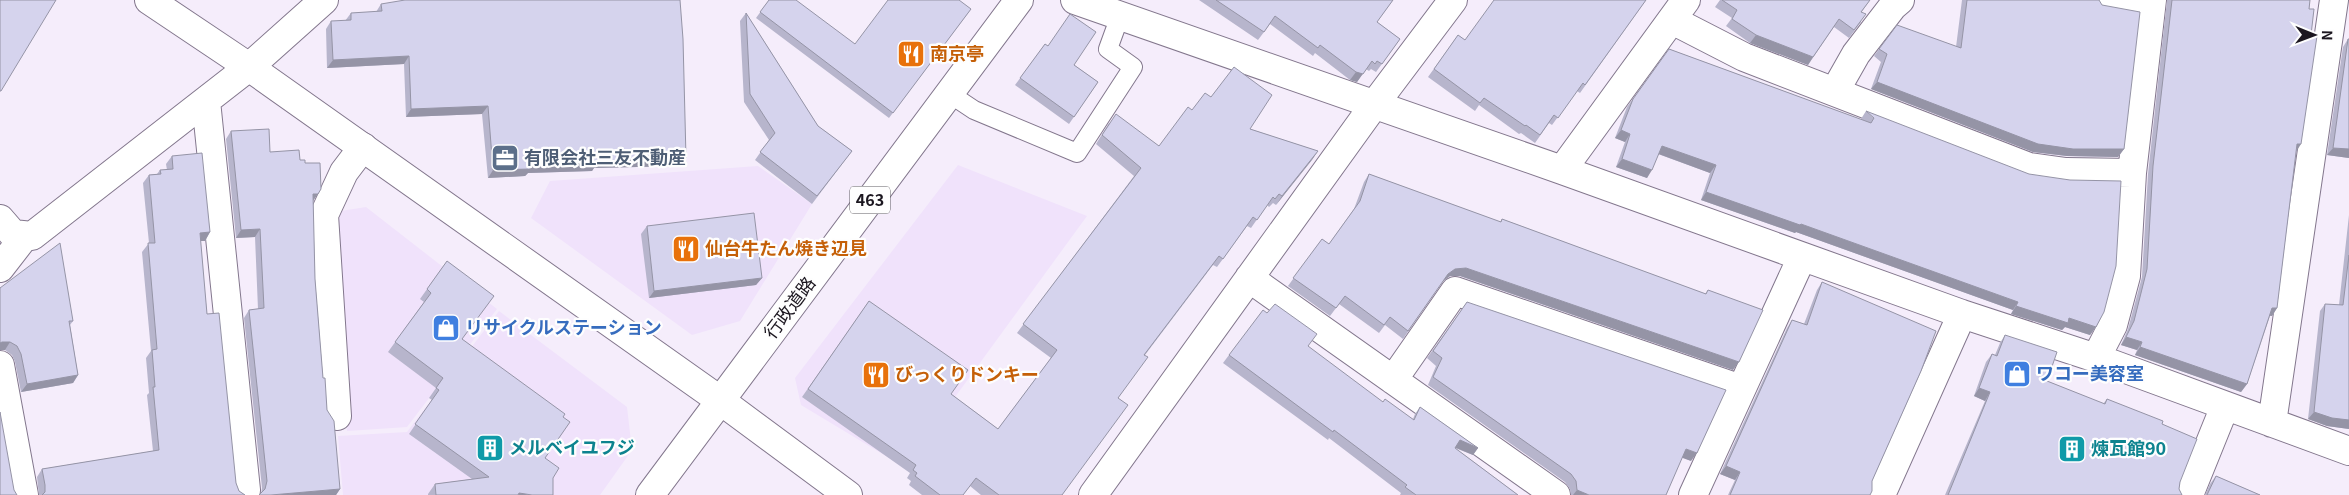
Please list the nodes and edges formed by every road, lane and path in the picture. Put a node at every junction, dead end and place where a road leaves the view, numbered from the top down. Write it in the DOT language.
graph roads {
  1 [pos="149,0"];
  2 [pos="324,0"];
  3 [pos="1019,0"];
  4 [pos="1075,0"];
  5 [pos="1453,0"];
  6 [pos="1900,0"];
  7 [pos="2106,0"];
  8 [pos="2334,0"];
  9 [pos="2151,3"];
  10 [pos="1679,10"];
  11 [pos="1120,16"];
  12 [pos="249,67"];
  13 [pos="1835,91"];
  14 [pos="950,94"];
  15 [pos="206,101"];
  16 [pos="1374,105"];
  17 [pos="362,147"];
  18 [pos="1562,170"];
  19 [pos="2132,173"];
  20 [pos="0,219"];
  21 [pos="24,237"];
  22 [pos="1802,257"];
  23 [pos="0,268"];
  24 [pos="1249,278"];
  25 [pos="1962,314"];
  26 [pos="2096,358"];
  27 [pos="0,365"];
  28 [pos="1393,380"];
  29 [pos="1741,389"];
  30 [pos="721,401"];
  31 [pos="2225,406"];
  32 [pos="337,416"];
  33 [pos="2272,423"];
  34 [pos="2349,451"];
  35 [pos="8,456"];
  36 [pos="246,490"];
  37 [pos="24,495"];
  38 [pos="650,495"];
  39 [pos="848,495"];
  40 [pos="1093,495"];
  41 [pos="1556,495"];
  42 [pos="1693,495"];
  43 [pos="1881,495"];
  44 [pos="2189,495"];
  1 -- 12 [label="main road"];
  2 -- 12 [label="main road"];
  3 -- 14 [label="main road, 行政道路 / 463"];
  4 -- 11 [label="main road"];
  5 -- 16 [label="main road"];
  6 -- 13 [label="main road"];
  7 -- 9 [label="main road"];
  8 -- 33 [label="main road"];
  9 -- 19 [label="main road"];
  10 -- 13 [label="main road"];
  10 -- 18 [label="main road"];
  11 -- 14 [label="lane"];
  11 -- 16 [label="main road"];
  12 -- 15 [label="main road"];
  12 -- 17 [label="main road"];
  13 -- 19 [label="main road"];
  14 -- 30 [label="main road, 行政道路 / 463"];
  15 -- 21 [label="main road"];
  15 -- 36 [label="main road"];
  16 -- 18 [label="main road"];
  16 -- 24 [label="main road"];
  17 -- 30 [label="main road"];
  17 -- 32 [label="main road"];
  18 -- 22 [label="main road"];
  19 -- 26 [label="main road"];
  20 -- 21 [label="main road"];
  21 -- 23 [label="main road"];
  22 -- 25 [label="main road"];
  22 -- 29 [label="main road"];
  24 -- 28 [label="main road"];
  24 -- 40 [label="main road"];
  25 -- 26 [label="main road"];
  25 -- 43 [label="main road"];
  26 -- 31 [label="main road"];
  27 -- 35 [label="main road"];
  28 -- 29 [label="main road"];
  28 -- 41 [label="main road"];
  29 -- 42 [label="main road"];
  30 -- 38 [label="main road, 行政道路 / 463"];
  30 -- 39 [label="main road"];
  31 -- 33 [label="main road"];
  31 -- 44 [label="main road"];
  33 -- 34 [label="main road"];
  35 -- 37 [label="main road"];
}
